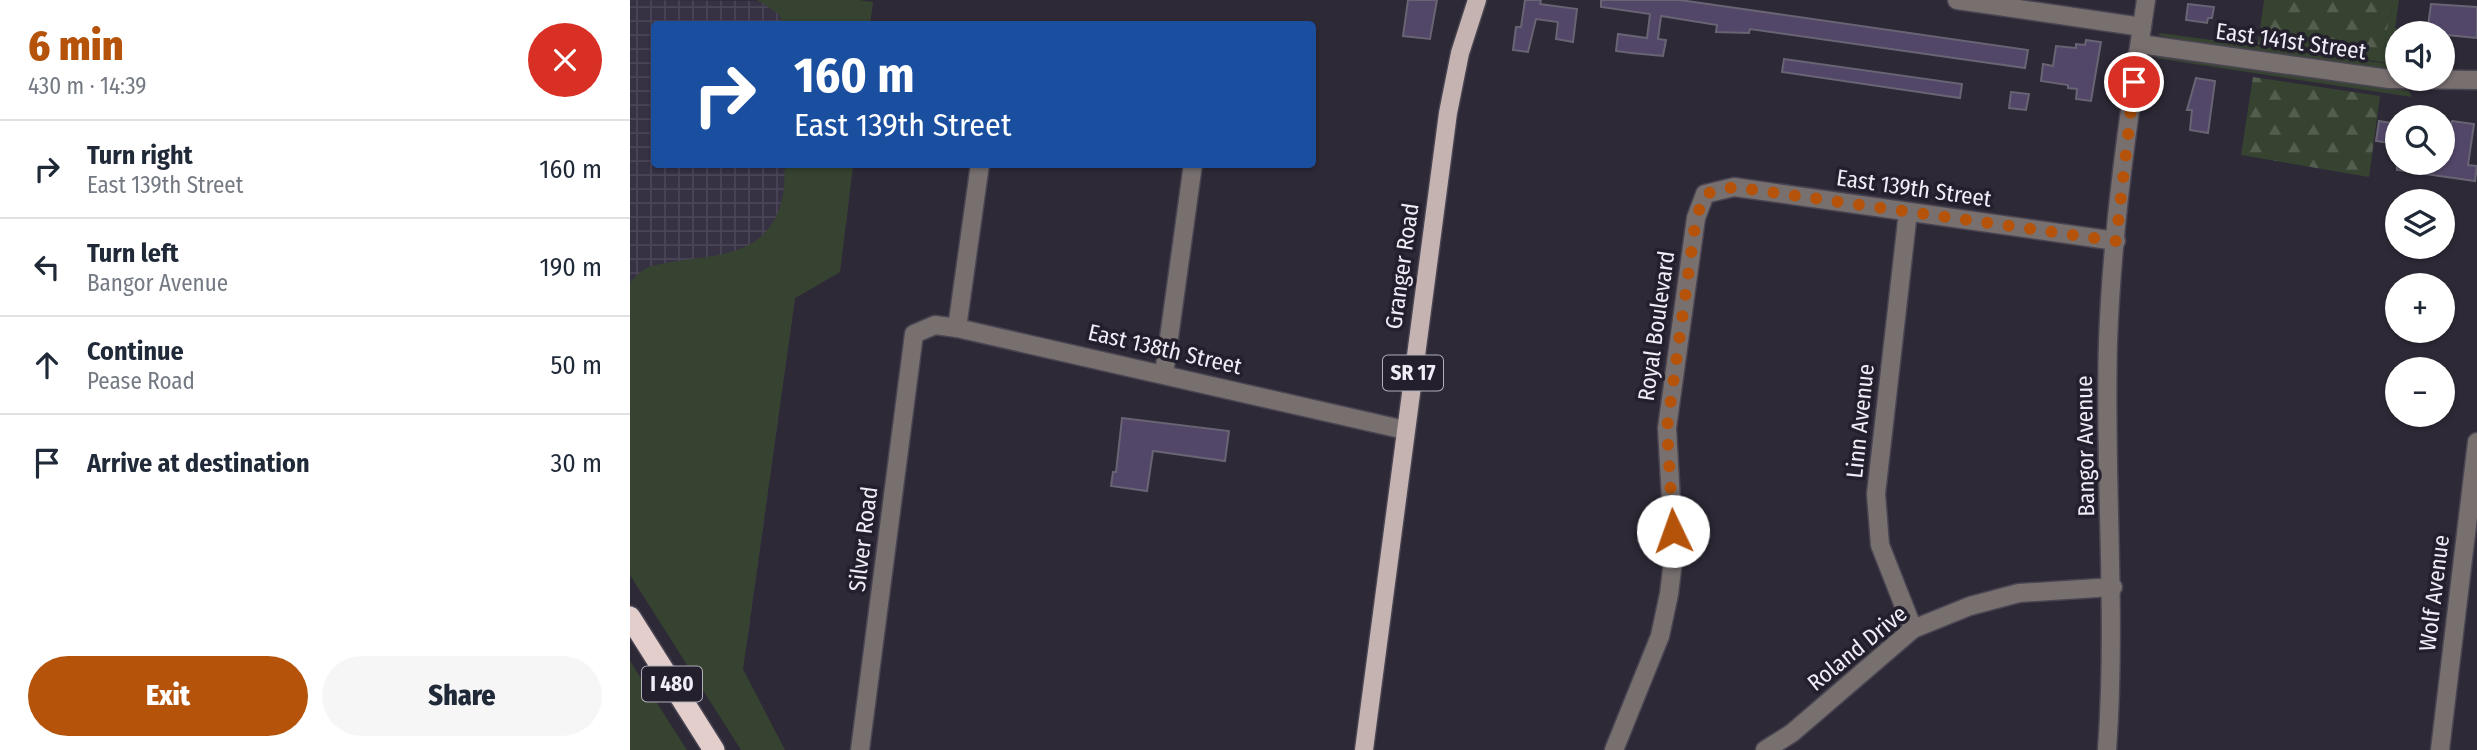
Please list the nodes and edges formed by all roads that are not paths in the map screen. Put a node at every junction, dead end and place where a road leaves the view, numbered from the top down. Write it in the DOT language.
graph roads {
  1 [pos="1477,0"];
  2 [pos="1957,0"];
  3 [pos="2147,0"];
  4 [pos="2141,36"];
  5 [pos="2477,80"];
  6 [pos="979,168"];
  7 [pos="1192,168"];
  8 [pos="1705,194"];
  9 [pos="1908,212"];
  10 [pos="2116,241"];
  11 [pos="957,328"];
  12 [pos="914,334"];
  13 [pos="1164,374"];
  14 [pos="1405,430"];
  15 [pos="2477,442"];
  16 [pos="2113,587"];
  17 [pos="630,617"];
  18 [pos="1913,629"];
  19 [pos="714,750"];
  20 [pos="860,750"];
  21 [pos="1364,750"];
  22 [pos="1614,750"];
  23 [pos="1765,750"];
  24 [pos="2107,750"];
  25 [pos="2440,750"];
  1 -- 14 [label="main road, Granger Road / SR 17"];
  2 -- 4 [label="street, East 141st Street"];
  3 -- 4 [label="street, Bangor Avenue"];
  4 -- 5 [label="street, East 141st Street"];
  4 -- 10 [label="street, Bangor Avenue"];
  6 -- 11 [label="street"];
  7 -- 13 [label="street"];
  8 -- 9 [label="street, East 139th Street"];
  8 -- 22 [label="street, Royal Boulevard"];
  9 -- 10 [label="street, East 139th Street"];
  9 -- 18 [label="street, Linn Avenue"];
  10 -- 16 [label="street, Bangor Avenue"];
  11 -- 12 [label="street, East 138th Street"];
  11 -- 13 [label="street, East 138th Street"];
  12 -- 20 [label="street, Silver Road"];
  13 -- 14 [label="street, East 138th Street"];
  14 -- 21 [label="main road, Granger Road / SR 17"];
  15 -- 25 [label="street, Wolf Avenue"];
  16 -- 18 [label="street, Roland Drive"];
  16 -- 24 [label="street, Bangor Avenue"];
  17 -- 19 [label="highway, I 480"];
  18 -- 23 [label="street, Roland Drive"];
}
